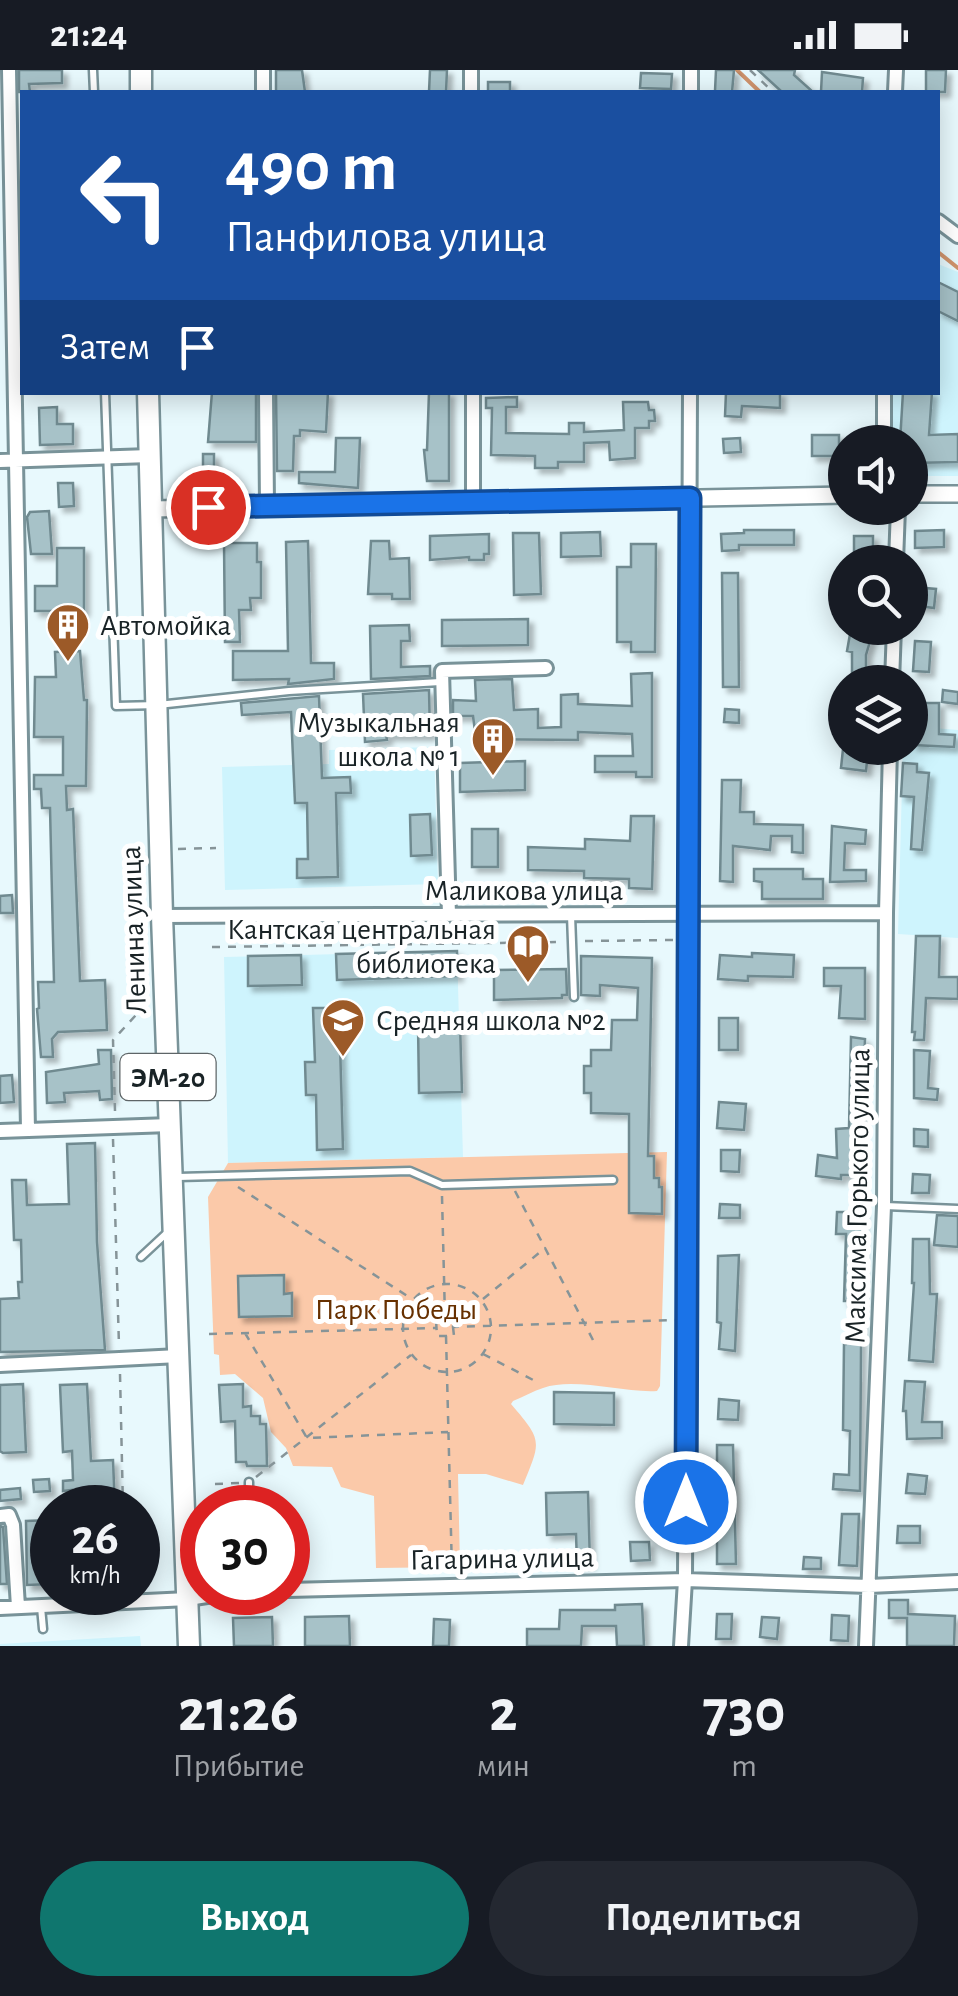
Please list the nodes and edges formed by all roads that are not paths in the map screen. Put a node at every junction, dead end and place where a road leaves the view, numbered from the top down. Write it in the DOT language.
graph roads {
  1 [pos="9,70"];
  2 [pos="105,395"];
  3 [pos="148,395"];
  4 [pos="266,395"];
  5 [pos="472,395"];
  6 [pos="690,395"];
  7 [pos="884,395"];
  8 [pos="884,425"];
  9 [pos="150,456"];
  10 [pos="107,458"];
  11 [pos="16,461"];
  12 [pos="0,462"];
  13 [pos="928,494"];
  14 [pos="958,494"];
  15 [pos="828,495"];
  16 [pos="690,498"];
  17 [pos="473,502"];
  18 [pos="267,506"];
  19 [pos="152,508"];
  20 [pos="546,668"];
  21 [pos="442,682"];
  22 [pos="158,705"];
  23 [pos="890,765"];
  24 [pos="886,913"];
  25 [pos="449,915"];
  26 [pos="571,915"];
  27 [pos="686,915"];
  28 [pos="162,916"];
  29 [pos="574,997"];
  30 [pos="170,1124"];
  31 [pos="28,1130"];
  32 [pos="0,1131"];
  33 [pos="172,1177"];
  34 [pos="614,1180"];
  35 [pos="884,1206"];
  36 [pos="958,1209"];
  37 [pos="173,1227"];
  38 [pos="141,1256"];
  39 [pos="179,1356"];
  40 [pos="0,1365"];
  41 [pos="249,1482"];
  42 [pos="184,1485"];
  43 [pos="249,1485"];
  44 [pos="0,1516"];
  45 [pos="686,1580"];
  46 [pos="958,1582"];
  47 [pos="869,1586"];
  48 [pos="310,1589"];
  49 [pos="30,1606"];
  50 [pos="18,1607"];
  51 [pos="0,1608"];
  52 [pos="41,1615"];
  53 [pos="188,1615"];
  54 [pos="42,1629"];
  55 [pos="189,1646"];
  56 [pos="681,1646"];
  57 [pos="866,1646"];
  1 -- 11 [label="street"];
  2 -- 10 [label="lane"];
  3 -- 9 [label="main road, Ленина улица / ЭМ-20"];
  4 -- 18 [label="street"];
  5 -- 17 [label="street"];
  6 -- 16 [label="street"];
  7 -- 8 [label="street"];
  9 -- 10 [label="street"];
  9 -- 19 [label="main road, Ленина улица / ЭМ-20"];
  10 -- 11 [label="street"];
  10 -- 22 [label="lane"];
  11 -- 12 [label="street"];
  11 -- 31 [label="street"];
  13 -- 14 [label="street"];
  15 -- 16 [label="street"];
  16 -- 17 [label="street"];
  16 -- 27 [label="street"];
  17 -- 18 [label="street"];
  18 -- 19 [label="street"];
  19 -- 22 [label="main road, Ленина улица / ЭМ-20"];
  20 -- 21 [label="street"];
  21 -- 22 [label="lane"];
  21 -- 25 [label="street"];
  22 -- 28 [label="main road, Ленина улица / ЭМ-20"];
  23 -- 24 [label="street, Максима Горького улица"];
  24 -- 27 [label="street, Маликова улица"];
  24 -- 35 [label="street, Максима Горького улица"];
  25 -- 26 [label="street, Маликова улица"];
  25 -- 28 [label="street, Маликова улица"];
  26 -- 27 [label="street, Маликова улица"];
  26 -- 29 [label="lane"];
  27 -- 45 [label="street"];
  28 -- 30 [label="main road, Ленина улица / ЭМ-20"];
  30 -- 31 [label="street"];
  30 -- 33 [label="main road, Ленина улица / ЭМ-20"];
  31 -- 32 [label="street"];
  33 -- 34 [label="lane"];
  33 -- 37 [label="main road, Ленина улица / ЭМ-20"];
  35 -- 36 [label="lane"];
  35 -- 47 [label="street, Максима Горького улица"];
  37 -- 38 [label="lane"];
  37 -- 39 [label="main road, Ленина улица / ЭМ-20"];
  39 -- 40 [label="street"];
  39 -- 42 [label="main road, Ленина улица / ЭМ-20"];
  41 -- 43 [label="lane"];
  44 -- 50 [label="street"];
  45 -- 47 [label="street, Гагарина улица"];
  45 -- 48 [label="street, Гагарина улица"];
  45 -- 56 [label="street"];
  46 -- 47 [label="street, Гагарина улица"];
  47 -- 57 [label="street, Максима Горького улица"];
  49 -- 50 [label="street"];
  50 -- 51 [label="street"];
  52 -- 54 [label="lane"];
  53 -- 55 [label="main road, Ленина улица / ЭМ-20"];
}
